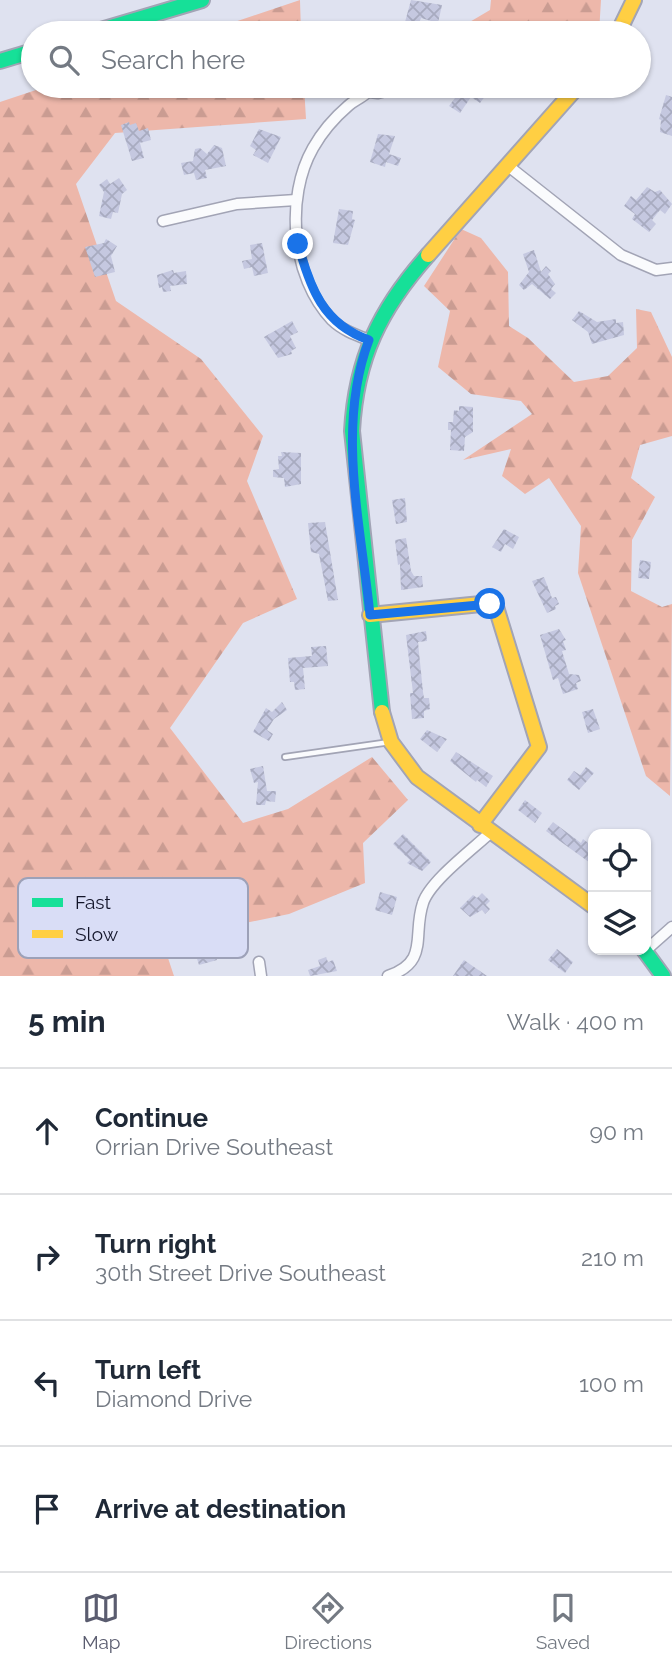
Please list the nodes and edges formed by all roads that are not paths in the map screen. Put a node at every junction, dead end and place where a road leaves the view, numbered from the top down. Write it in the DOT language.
graph roads {
  1 [pos="202,0"];
  2 [pos="634,0"];
  3 [pos="133,21"];
  4 [pos="624,21"];
  5 [pos="21,55"];
  6 [pos="0,61"];
  7 [pos="360,98"];
  8 [pos="567,98"];
  9 [pos="507,165"];
  10 [pos="296,201"];
  11 [pos="163,221"];
  12 [pos="672,268"];
  13 [pos="369,340"];
  14 [pos="370,615"];
  15 [pos="391,742"];
  16 [pos="285,757"];
  17 [pos="486,829"];
  18 [pos="588,901"];
  19 [pos="672,927"];
  20 [pos="651,944"];
  21 [pos="648,955"];
  22 [pos="259,962"];
  23 [pos="261,976"];
  24 [pos="388,976"];
  25 [pos="663,976"];
  1 -- 3 [label="main road"];
  2 -- 4 [label="main road"];
  5 -- 6 [label="main road"];
  7 -- 10 [label="street"];
  8 -- 9 [label="main road"];
  9 -- 12 [label="street"];
  9 -- 13 [label="main road"];
  10 -- 11 [label="street"];
  10 -- 13 [label="street"];
  13 -- 14 [label="main road"];
  14 -- 15 [label="main road"];
  14 -- 17 [label="main road"];
  15 -- 16 [label="lane"];
  15 -- 17 [label="main road"];
  17 -- 18 [label="main road"];
  17 -- 24 [label="street"];
  19 -- 20 [label="street"];
  21 -- 25 [label="main road"];
  22 -- 23 [label="street"];
}
